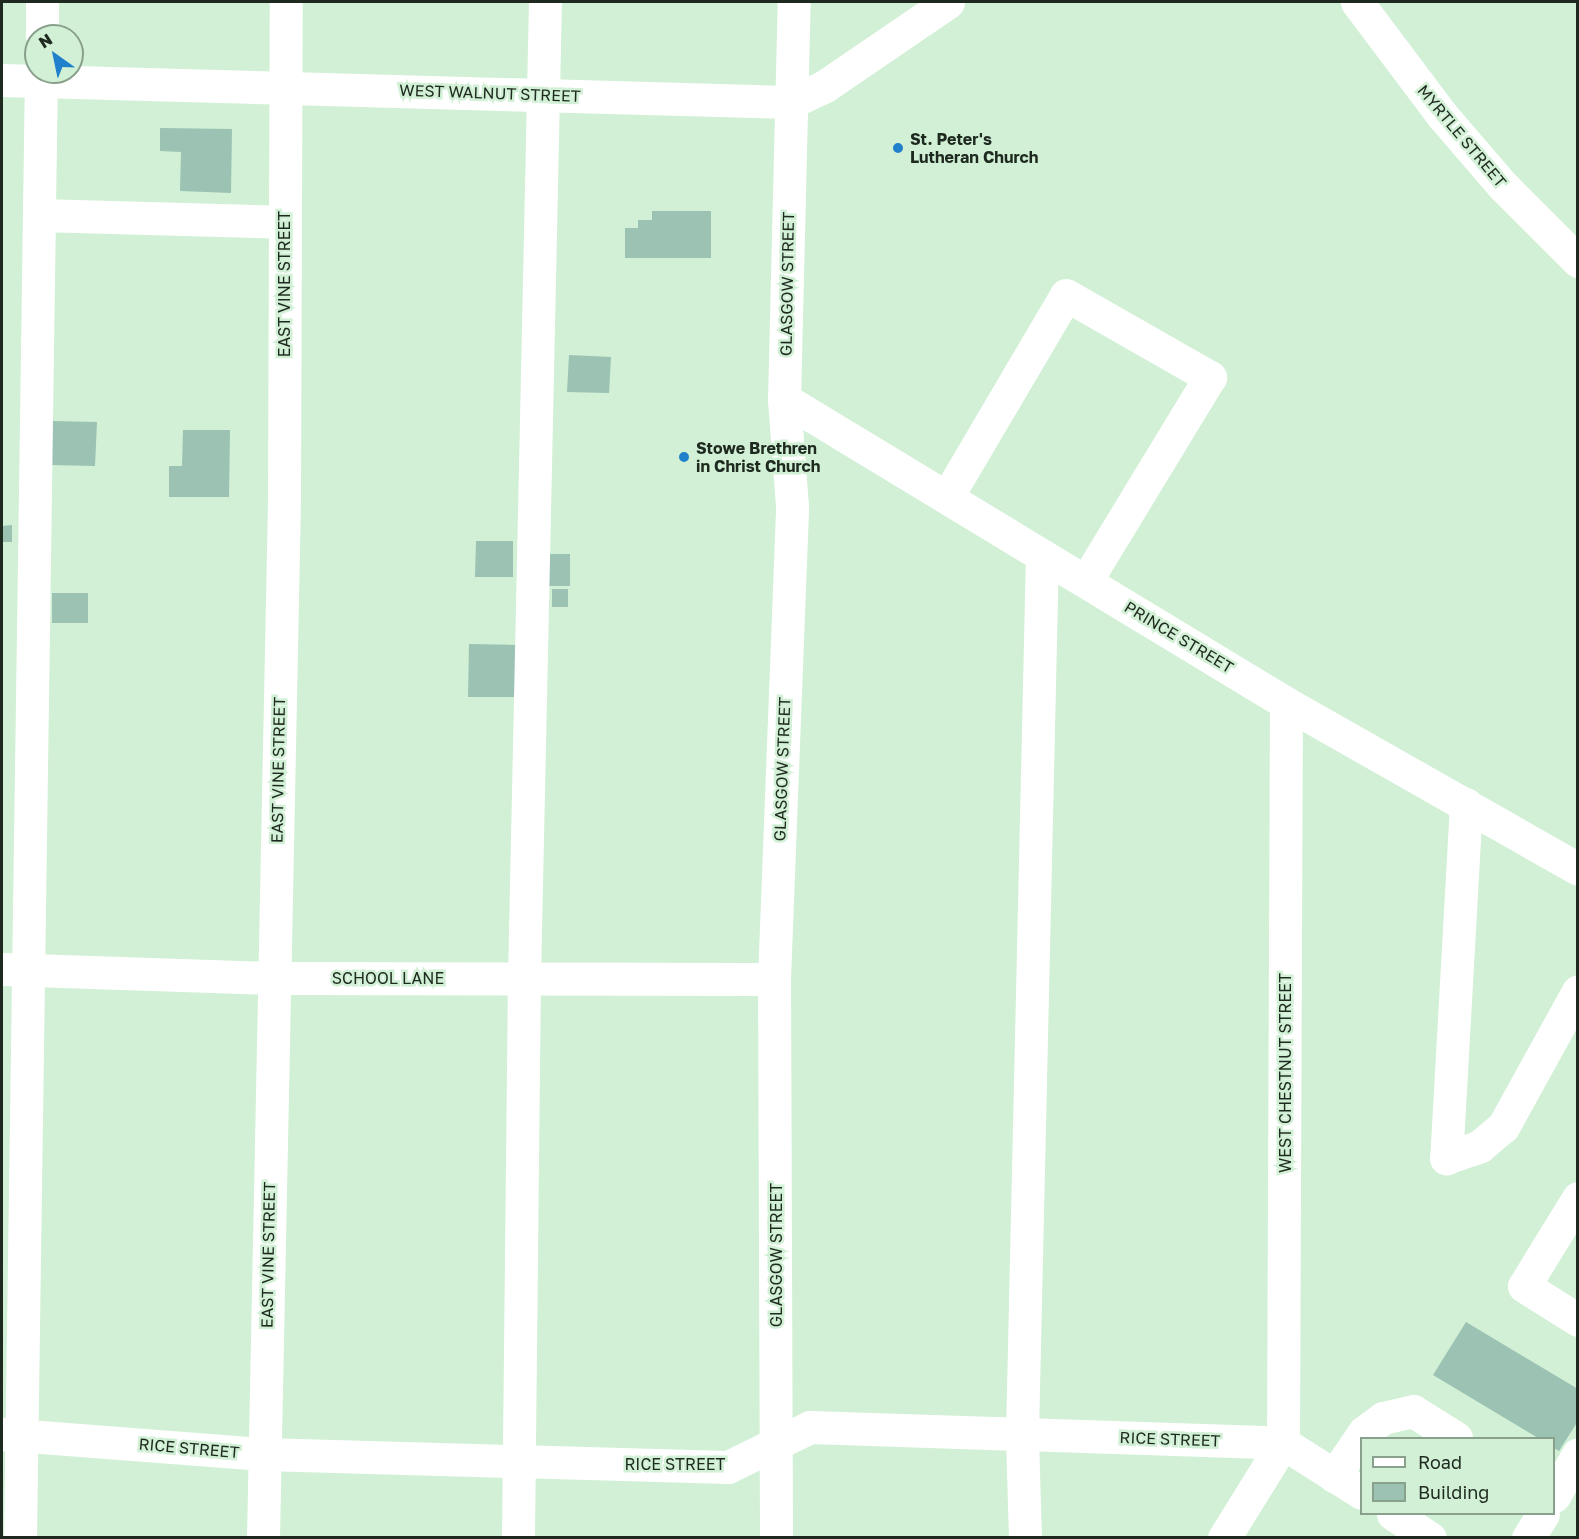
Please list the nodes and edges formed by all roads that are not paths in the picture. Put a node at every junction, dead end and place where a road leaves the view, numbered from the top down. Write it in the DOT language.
graph roads {
  1 [pos="42,2"];
  2 [pos="286,2"];
  3 [pos="545,2"];
  4 [pos="794,2"];
  5 [pos="948,2"];
  6 [pos="1358,2"];
  7 [pos="42,24"];
  8 [pos="24,78"];
  9 [pos="84,78"];
  10 [pos="2,80"];
  11 [pos="41,84"];
  12 [pos="285,86"];
  13 [pos="544,94"];
  14 [pos="791,102"];
  15 [pos="39,215"];
  16 [pos="285,222"];
  17 [pos="1578,261"];
  18 [pos="784,399"];
  19 [pos="947,497"];
  20 [pos="1042,555"];
  21 [pos="1086,581"];
  22 [pos="1286,702"];
  23 [pos="1466,804"];
  24 [pos="1578,869"];
  25 [pos="15,969"];
  26 [pos="274,978"];
  27 [pos="524,978"];
  28 [pos="774,979"];
  29 [pos="1578,991"];
  30 [pos="1578,1198"];
  31 [pos="1578,1320"];
  32 [pos="11,1433"];
  33 [pos="1022,1434"];
  34 [pos="1361,1437"];
  35 [pos="1454,1437"];
  36 [pos="1360,1438"];
  37 [pos="778,1441"];
  38 [pos="1283,1443"];
  39 [pos="263,1454"];
  40 [pos="1578,1454"];
  41 [pos="519,1461"];
  42 [pos="1334,1476"];
  43 [pos="1360,1492"];
  44 [pos="1555,1494"];
  45 [pos="1395,1515"];
  46 [pos="1542,1515"];
  47 [pos="20,1538"];
  48 [pos="263,1538"];
  49 [pos="518,1538"];
  50 [pos="776,1538"];
  51 [pos="1025,1538"];
  52 [pos="1224,1538"];
  53 [pos="1430,1538"];
  54 [pos="1528,1538"];
  1 -- 7 [label="street"];
  2 -- 12 [label="street, EAST VINE STREET"];
  3 -- 13 [label="street"];
  4 -- 14 [label="street, GLASGOW STREET"];
  5 -- 14 [label="street, WEST WALNUT STREET"];
  6 -- 17 [label="street, MYRTLE STREET"];
  8 -- 10 [label="street, WEST WALNUT STREET"];
  9 -- 12 [label="street, WEST WALNUT STREET"];
  11 -- 15 [label="street"];
  12 -- 13 [label="street, WEST WALNUT STREET"];
  12 -- 16 [label="street, EAST VINE STREET"];
  13 -- 14 [label="street, WEST WALNUT STREET"];
  13 -- 27 [label="street"];
  14 -- 18 [label="street, GLASGOW STREET"];
  15 -- 16 [label="street"];
  15 -- 25 [label="street"];
  16 -- 26 [label="street, EAST VINE STREET"];
  18 -- 19 [label="street, PRINCE STREET"];
  18 -- 28 [label="street, GLASGOW STREET"];
  19 -- 20 [label="street, PRINCE STREET"];
  19 -- 21 [label="street"];
  20 -- 21 [label="street, PRINCE STREET"];
  20 -- 33 [label="street"];
  21 -- 22 [label="street, PRINCE STREET"];
  22 -- 23 [label="street, PRINCE STREET"];
  22 -- 38 [label="street, WEST CHESTNUT STREET"];
  23 -- 24 [label="street, PRINCE STREET"];
  23 -- 29 [label="street"];
  25 -- 26 [label="street, SCHOOL LANE"];
  25 -- 32 [label="street"];
  26 -- 27 [label="street, SCHOOL LANE"];
  26 -- 39 [label="street, EAST VINE STREET"];
  27 -- 28 [label="street, SCHOOL LANE"];
  27 -- 41 [label="street"];
  28 -- 37 [label="street, GLASGOW STREET"];
  30 -- 31 [label="street"];
  32 -- 39 [label="street, RICE STREET"];
  32 -- 47 [label="street"];
  33 -- 37 [label="street, RICE STREET"];
  33 -- 38 [label="street, RICE STREET"];
  33 -- 51 [label="street"];
  34 -- 35 [label="street"];
  36 -- 42 [label="street"];
  37 -- 41 [label="street, RICE STREET"];
  37 -- 50 [label="street, GLASGOW STREET"];
  38 -- 42 [label="street"];
  38 -- 52 [label="street"];
  39 -- 41 [label="street, RICE STREET"];
  39 -- 48 [label="street, EAST VINE STREET"];
  40 -- 44 [label="street"];
  41 -- 49 [label="street"];
  42 -- 43 [label="street"];
  45 -- 53 [label="street"];
  46 -- 54 [label="street"];
}
